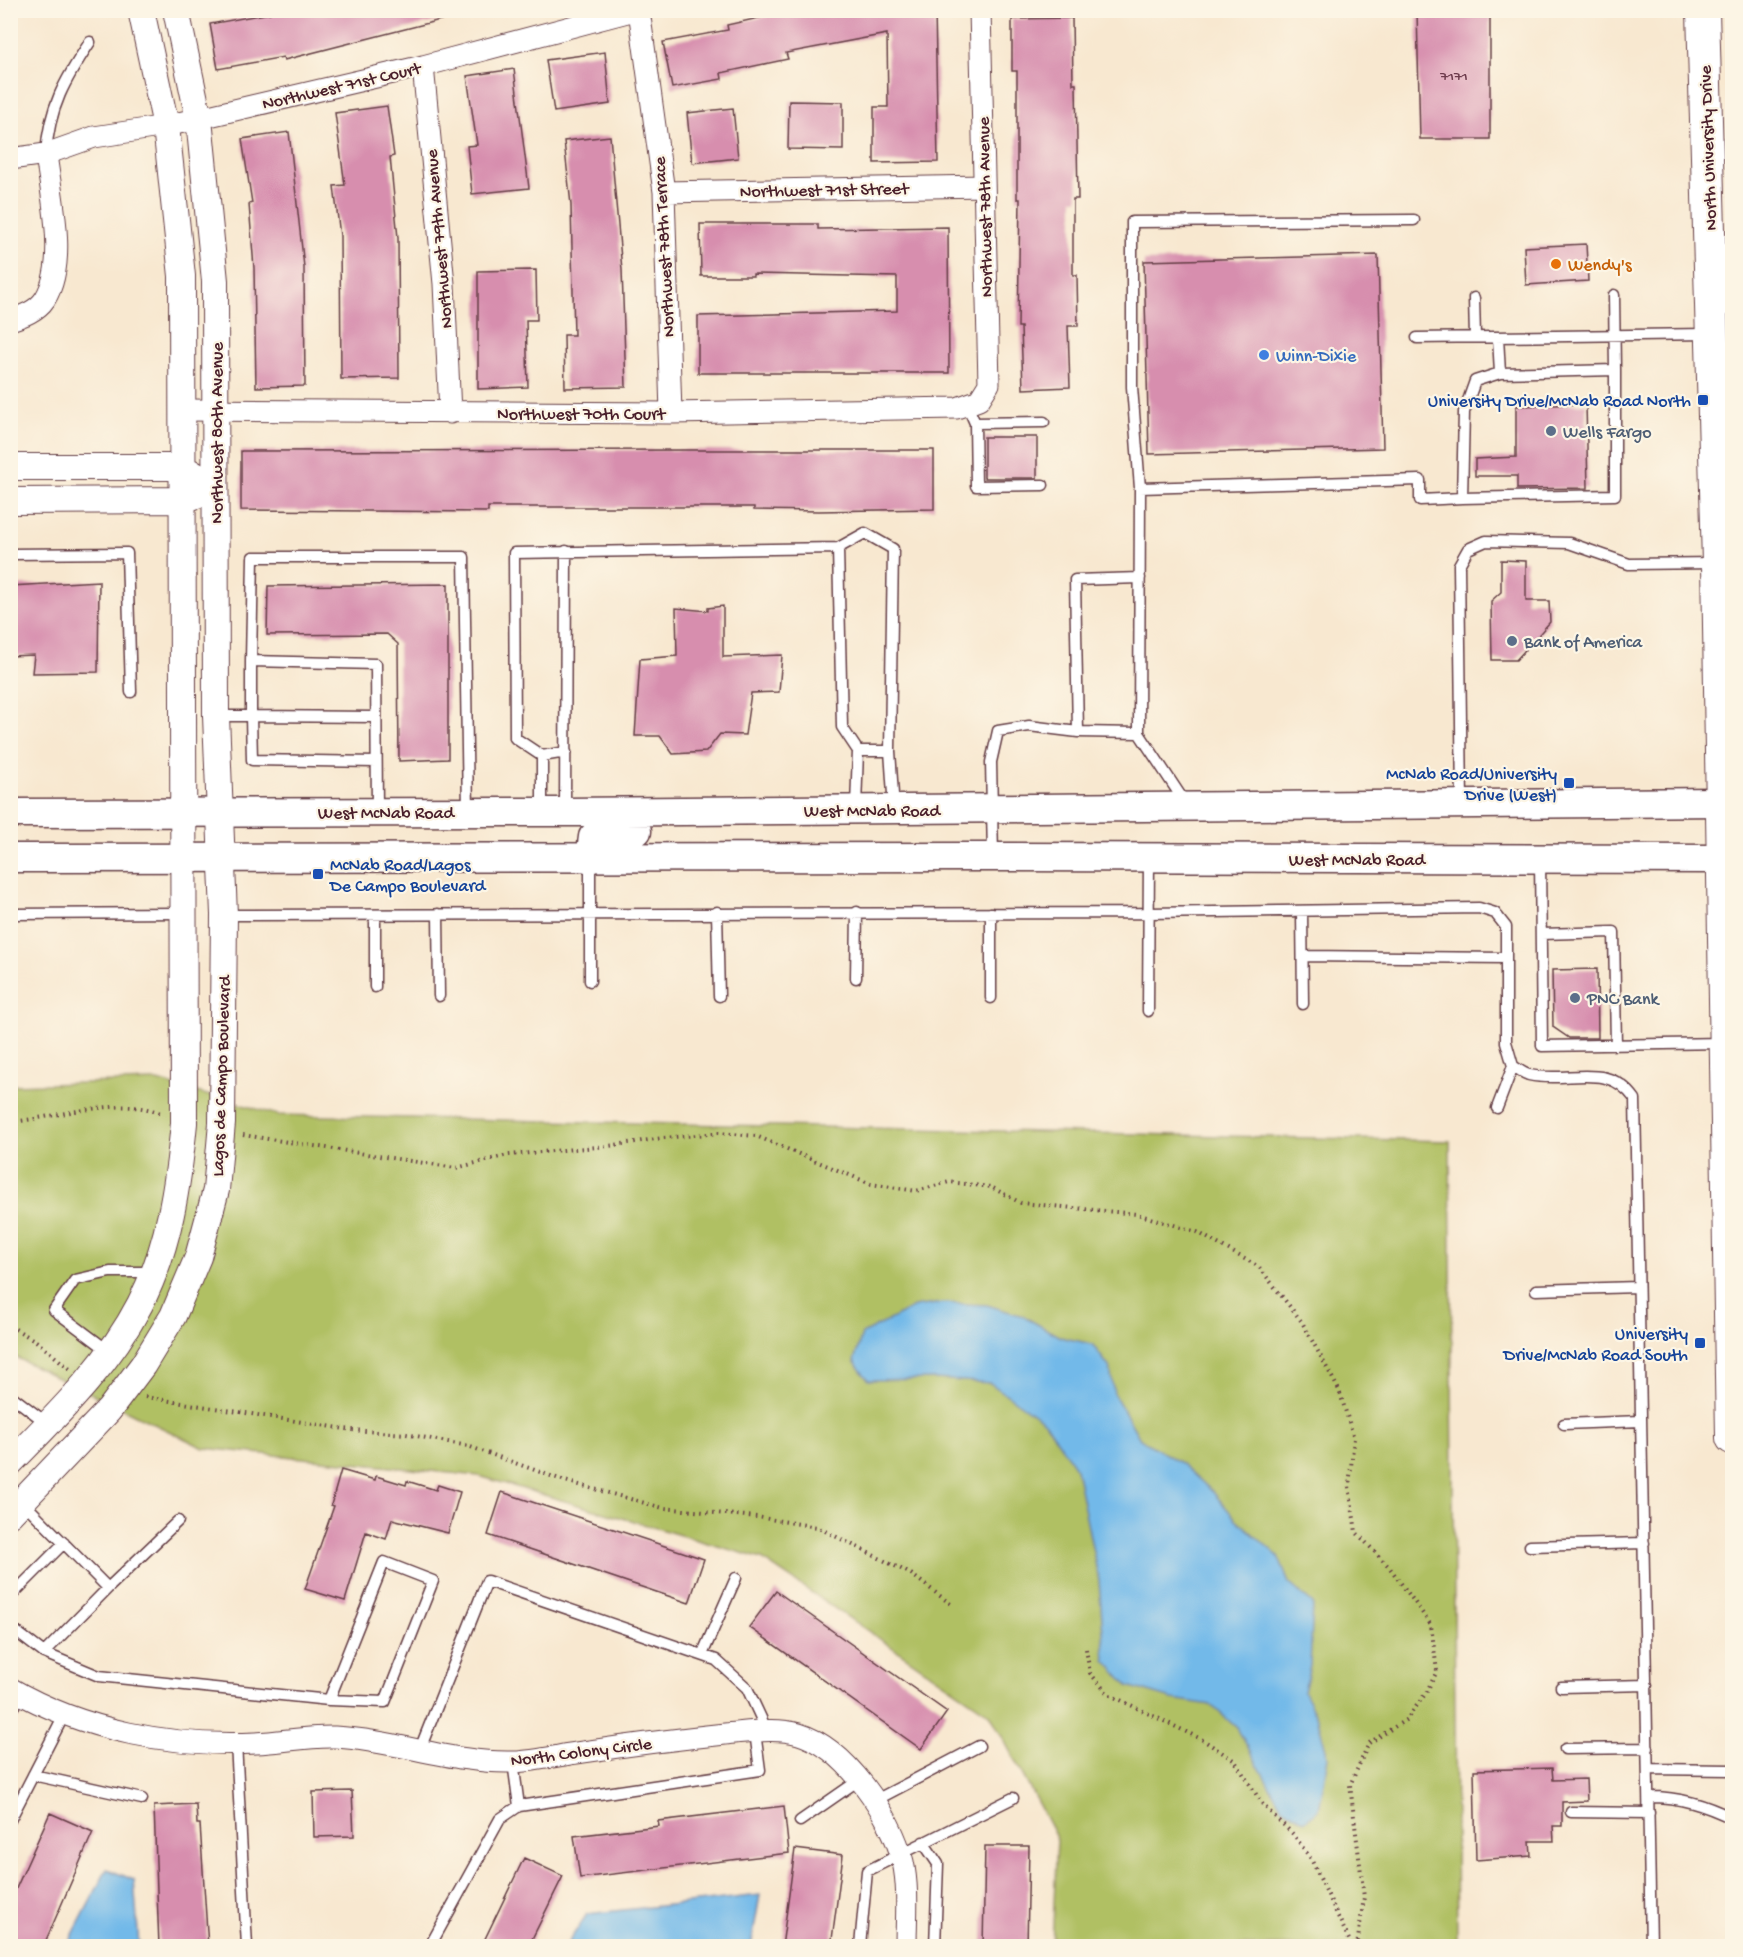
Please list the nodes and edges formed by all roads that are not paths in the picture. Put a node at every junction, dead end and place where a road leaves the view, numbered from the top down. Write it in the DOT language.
graph roads {
  1 [pos="141,10"];
  2 [pos="176,10"];
  3 [pos="637,10"];
  4 [pos="980,10"];
  5 [pos="1703,10"];
  6 [pos="90,42"];
  7 [pos="423,66"];
  8 [pos="199,119"];
  9 [pos="166,126"];
  10 [pos="46,154"];
  11 [pos="10,159"];
  12 [pos="1707,173"];
  13 [pos="984,186"];
  14 [pos="664,192"];
  15 [pos="1414,220"];
  16 [pos="1732,240"];
  17 [pos="1614,295"];
  18 [pos="1474,298"];
  19 [pos="10,320"];
  20 [pos="1711,334"];
  21 [pos="1615,335"];
  22 [pos="1475,337"];
  23 [pos="1498,337"];
  24 [pos="1417,338"];
  25 [pos="1615,370"];
  26 [pos="1500,373"];
  27 [pos="974,409"];
  28 [pos="182,410"];
  29 [pos="215,410"];
  30 [pos="450,413"];
  31 [pos="671,413"];
  32 [pos="1044,422"];
  33 [pos="10,467"];
  34 [pos="182,467"];
  35 [pos="1043,485"];
  36 [pos="216,488"];
  37 [pos="1140,488"];
  38 [pos="1462,498"];
  39 [pos="184,500"];
  40 [pos="10,501"];
  41 [pos="838,548"];
  42 [pos="566,550"];
  43 [pos="10,554"];
  44 [pos="1718,563"];
  45 [pos="1140,578"];
  46 [pos="252,661"];
  47 [pos="132,692"];
  48 [pos="216,716"];
  49 [pos="251,716"];
  50 [pos="376,717"];
  51 [pos="1078,732"];
  52 [pos="1139,733"];
  53 [pos="858,751"];
  54 [pos="891,751"];
  55 [pos="566,752"];
  56 [pos="542,756"];
  57 [pos="376,762"];
  58 [pos="1726,802"];
  59 [pos="1462,803"];
  60 [pos="1189,808"];
  61 [pos="991,809"];
  62 [pos="856,810"];
  63 [pos="894,810"];
  64 [pos="377,811"];
  65 [pos="468,811"];
  66 [pos="710,811"];
  67 [pos="183,812"];
  68 [pos="218,812"];
  69 [pos="553,812"];
  70 [pos="10,813"];
  71 [pos="993,857"];
  72 [pos="1149,857"];
  73 [pos="10,858"];
  74 [pos="186,859"];
  75 [pos="221,859"];
  76 [pos="590,859"];
  77 [pos="1727,859"];
  78 [pos="1540,860"];
  79 [pos="1302,911"];
  80 [pos="592,912"];
  81 [pos="717,912"];
  82 [pos="857,912"];
  83 [pos="186,913"];
  84 [pos="991,913"];
  85 [pos="1149,913"];
  86 [pos="10,914"];
  87 [pos="438,914"];
  88 [pos="224,915"];
  89 [pos="375,915"];
  90 [pos="1541,934"];
  91 [pos="1303,956"];
  92 [pos="1506,958"];
  93 [pos="856,978"];
  94 [pos="590,981"];
  95 [pos="375,987"];
  96 [pos="440,996"];
  97 [pos="719,996"];
  98 [pos="991,998"];
  99 [pos="1303,1004"];
  100 [pos="1148,1011"];
  101 [pos="1725,1043"];
  102 [pos="1616,1045"];
  103 [pos="1513,1066"];
  104 [pos="1497,1108"];
  105 [pos="153,1272"];
  106 [pos="1638,1287"];
  107 [pos="1536,1290"];
  108 [pos="110,1352"];
  109 [pos="12,1398"];
  110 [pos="1641,1421"];
  111 [pos="48,1424"];
  112 [pos="1564,1424"];
  113 [pos="1732,1433"];
  114 [pos="1732,1438"];
  115 [pos="10,1463"];
  116 [pos="15,1502"];
  117 [pos="178,1521"];
  118 [pos="64,1543"];
  119 [pos="1644,1543"];
  120 [pos="1530,1546"];
  121 [pos="736,1578"];
  122 [pos="108,1588"];
  123 [pos="10,1597"];
  124 [pos="10,1627"];
  125 [pos="44,1653"];
  126 [pos="702,1655"];
  127 [pos="1647,1685"];
  128 [pos="1561,1687"];
  129 [pos="15,1698"];
  130 [pos="329,1700"];
  131 [pos="64,1715"];
  132 [pos="761,1731"];
  133 [pos="236,1743"];
  134 [pos="979,1746"];
  135 [pos="1648,1748"];
  136 [pos="420,1749"];
  137 [pos="1565,1749"];
  138 [pos="513,1762"];
  139 [pos="1648,1769"];
  140 [pos="1732,1770"];
  141 [pos="33,1775"];
  142 [pos="859,1780"];
  143 [pos="1649,1797"];
  144 [pos="1013,1798"];
  145 [pos="142,1799"];
  146 [pos="874,1801"];
  147 [pos="519,1806"];
  148 [pos="1571,1812"];
  149 [pos="1649,1813"];
  150 [pos="1732,1818"];
  151 [pos="10,1820"];
  152 [pos="800,1821"];
  153 [pos="923,1842"];
  154 [pos="900,1853"];
  155 [pos="247,1947"];
  156 [pos="430,1947"];
  157 [pos="860,1947"];
  158 [pos="906,1947"];
  159 [pos="935,1947"];
  160 [pos="1651,1947"];
  1 -- 9 [label="street, Northwest 80th Avenue"];
  2 -- 8 [label="street, Northwest 80th Avenue"];
  3 -- 7 [label="street, Northwest 71st Court"];
  3 -- 14 [label="street, Northwest 78th Terrace"];
  4 -- 13 [label="street, Northwest 78th Avenue"];
  5 -- 12 [label="main road, North University Drive"];
  6 -- 10 [label="lane"];
  7 -- 8 [label="street, Northwest 71st Court"];
  7 -- 30 [label="street, Northwest 79th Avenue"];
  8 -- 9 [label="street, Northwest 71st Court"];
  8 -- 29 [label="street, Northwest 80th Avenue"];
  9 -- 10 [label="street, Northwest 71st Court"];
  9 -- 28 [label="street, Northwest 80th Avenue"];
  10 -- 11 [label="street, Northwest 71st Court"];
  10 -- 19 [label="street"];
  12 -- 16 [label="main road"];
  12 -- 20 [label="main road, North University Drive"];
  13 -- 14 [label="street, Northwest 71st Street"];
  13 -- 27 [label="street, Northwest 78th Avenue"];
  14 -- 31 [label="street, Northwest 78th Terrace"];
  15 -- 37 [label="lane"];
  17 -- 21 [label="lane"];
  18 -- 22 [label="lane"];
  20 -- 21 [label="lane"];
  20 -- 44 [label="main road, North University Drive"];
  21 -- 23 [label="lane"];
  21 -- 25 [label="lane"];
  22 -- 23 [label="lane"];
  22 -- 24 [label="lane"];
  23 -- 26 [label="lane"];
  25 -- 26 [label="lane"];
  25 -- 38 [label="lane"];
  26 -- 38 [label="lane"];
  27 -- 31 [label="street, Northwest 70th Court"];
  27 -- 32 [label="lane"];
  27 -- 35 [label="lane"];
  28 -- 29 [label="street, Northwest 70th Court"];
  28 -- 34 [label="street, Northwest 80th Avenue"];
  29 -- 30 [label="street, Northwest 70th Court"];
  29 -- 36 [label="street, Northwest 80th Avenue"];
  30 -- 31 [label="street, Northwest 70th Court"];
  33 -- 34 [label="street"];
  34 -- 36 [label="street"];
  34 -- 39 [label="street, Northwest 80th Avenue"];
  36 -- 39 [label="street"];
  36 -- 48 [label="street, Northwest 80th Avenue"];
  37 -- 38 [label="lane"];
  37 -- 45 [label="lane"];
  39 -- 40 [label="street"];
  39 -- 67 [label="street, Northwest 80th Avenue"];
  41 -- 42 [label="lane"];
  41 -- 53 [label="lane"];
  41 -- 54 [label="lane"];
  42 -- 55 [label="lane"];
  42 -- 56 [label="lane"];
  43 -- 47 [label="lane"];
  44 -- 58 [label="main road, North University Drive"];
  44 -- 59 [label="lane"];
  45 -- 51 [label="lane"];
  45 -- 52 [label="lane"];
  46 -- 49 [label="lane"];
  46 -- 50 [label="lane"];
  46 -- 65 [label="lane"];
  48 -- 49 [label="lane"];
  48 -- 68 [label="street, Northwest 80th Avenue"];
  49 -- 50 [label="lane"];
  49 -- 57 [label="lane"];
  50 -- 57 [label="lane"];
  51 -- 52 [label="lane"];
  51 -- 61 [label="lane"];
  52 -- 60 [label="lane"];
  53 -- 54 [label="lane"];
  53 -- 62 [label="lane"];
  54 -- 63 [label="lane"];
  55 -- 56 [label="lane"];
  55 -- 69 [label="lane"];
  56 -- 69 [label="lane"];
  57 -- 64 [label="lane"];
  58 -- 59 [label="main road, West McNab Road"];
  58 -- 77 [label="main road, North University Drive"];
  59 -- 60 [label="main road, West McNab Road"];
  60 -- 61 [label="main road, West McNab Road"];
  61 -- 63 [label="main road, West McNab Road"];
  61 -- 71 [label="lane"];
  62 -- 63 [label="main road, West McNab Road"];
  62 -- 66 [label="main road, West McNab Road"];
  64 -- 65 [label="main road, West McNab Road"];
  64 -- 68 [label="main road, West McNab Road"];
  65 -- 69 [label="main road, West McNab Road"];
  66 -- 69 [label="main road, West McNab Road"];
  66 -- 76 [label="main road"];
  67 -- 68 [label="main road, West McNab Road"];
  67 -- 70 [label="main road, West McNab Road"];
  67 -- 74 [label="street, Northwest 80th Avenue"];
  68 -- 75 [label="street, Northwest 80th Avenue"];
  71 -- 72 [label="main road, West McNab Road"];
  71 -- 76 [label="main road, West McNab Road"];
  72 -- 78 [label="main road, West McNab Road"];
  72 -- 85 [label="lane"];
  73 -- 74 [label="main road, West McNab Road"];
  74 -- 75 [label="main road, West McNab Road"];
  74 -- 83 [label="street, Lagos de Campo Boulevard"];
  75 -- 76 [label="main road, West McNab Road"];
  75 -- 88 [label="street, Lagos de Campo Boulevard"];
  76 -- 80 [label="lane"];
  77 -- 78 [label="main road, West McNab Road"];
  77 -- 101 [label="main road, North University Drive"];
  78 -- 90 [label="lane"];
  79 -- 85 [label="lane"];
  79 -- 91 [label="lane"];
  79 -- 92 [label="lane"];
  80 -- 81 [label="lane"];
  80 -- 87 [label="lane"];
  80 -- 94 [label="lane"];
  81 -- 82 [label="lane"];
  81 -- 97 [label="lane"];
  82 -- 84 [label="lane"];
  82 -- 93 [label="lane"];
  83 -- 86 [label="lane"];
  83 -- 105 [label="street, Lagos de Campo Boulevard"];
  84 -- 85 [label="lane"];
  84 -- 98 [label="lane"];
  85 -- 100 [label="lane"];
  87 -- 89 [label="lane"];
  87 -- 96 [label="lane"];
  88 -- 89 [label="lane"];
  88 -- 116 [label="street, Lagos de Campo Boulevard"];
  89 -- 95 [label="lane"];
  90 -- 102 [label="lane"];
  90 -- 102 [label="lane"];
  91 -- 92 [label="lane"];
  91 -- 99 [label="lane"];
  92 -- 103 [label="lane"];
  101 -- 102 [label="lane"];
  101 -- 113 [label="main road, North University Drive"];
  103 -- 104 [label="lane"];
  103 -- 106 [label="lane"];
  105 -- 108 [label="street, Lagos de Campo Boulevard"];
  105 -- 108 [label="lane"];
  106 -- 107 [label="lane"];
  106 -- 110 [label="lane"];
  108 -- 111 [label="street, Lagos de Campo Boulevard"];
  109 -- 111 [label="lane"];
  110 -- 112 [label="lane"];
  110 -- 119 [label="lane"];
  111 -- 115 [label="street, Lagos de Campo Boulevard"];
  113 -- 114 [label="main road, North University Drive"];
  116 -- 118 [label="lane"];
  117 -- 122 [label="lane"];
  118 -- 122 [label="lane"];
  118 -- 123 [label="lane"];
  119 -- 120 [label="lane"];
  119 -- 127 [label="lane"];
  121 -- 126 [label="lane"];
  122 -- 125 [label="lane"];
  124 -- 125 [label="lane"];
  125 -- 130 [label="lane"];
  126 -- 132 [label="lane"];
  126 -- 136 [label="lane"];
  127 -- 128 [label="lane"];
  127 -- 135 [label="lane"];
  129 -- 131 [label="street, North Colony Circle"];
  130 -- 130 [label="lane"];
  131 -- 133 [label="street, North Colony Circle"];
  131 -- 141 [label="lane"];
  132 -- 138 [label="street, North Colony Circle"];
  132 -- 142 [label="street, North Colony Circle"];
  132 -- 147 [label="lane"];
  133 -- 136 [label="street, North Colony Circle"];
  133 -- 155 [label="lane"];
  134 -- 146 [label="lane"];
  135 -- 137 [label="lane"];
  135 -- 139 [label="lane"];
  136 -- 138 [label="street, North Colony Circle"];
  138 -- 147 [label="lane"];
  139 -- 140 [label="lane"];
  139 -- 143 [label="lane"];
  141 -- 145 [label="lane"];
  141 -- 151 [label="lane"];
  142 -- 146 [label="street, North Colony Circle"];
  142 -- 152 [label="lane"];
  143 -- 149 [label="lane"];
  143 -- 150 [label="lane"];
  144 -- 153 [label="lane"];
  146 -- 154 [label="street, North Colony Circle"];
  147 -- 156 [label="lane"];
  148 -- 149 [label="lane"];
  149 -- 160 [label="lane"];
  153 -- 154 [label="lane"];
  153 -- 159 [label="lane"];
  154 -- 157 [label="lane"];
  154 -- 158 [label="street, North Colony Circle"];
}
